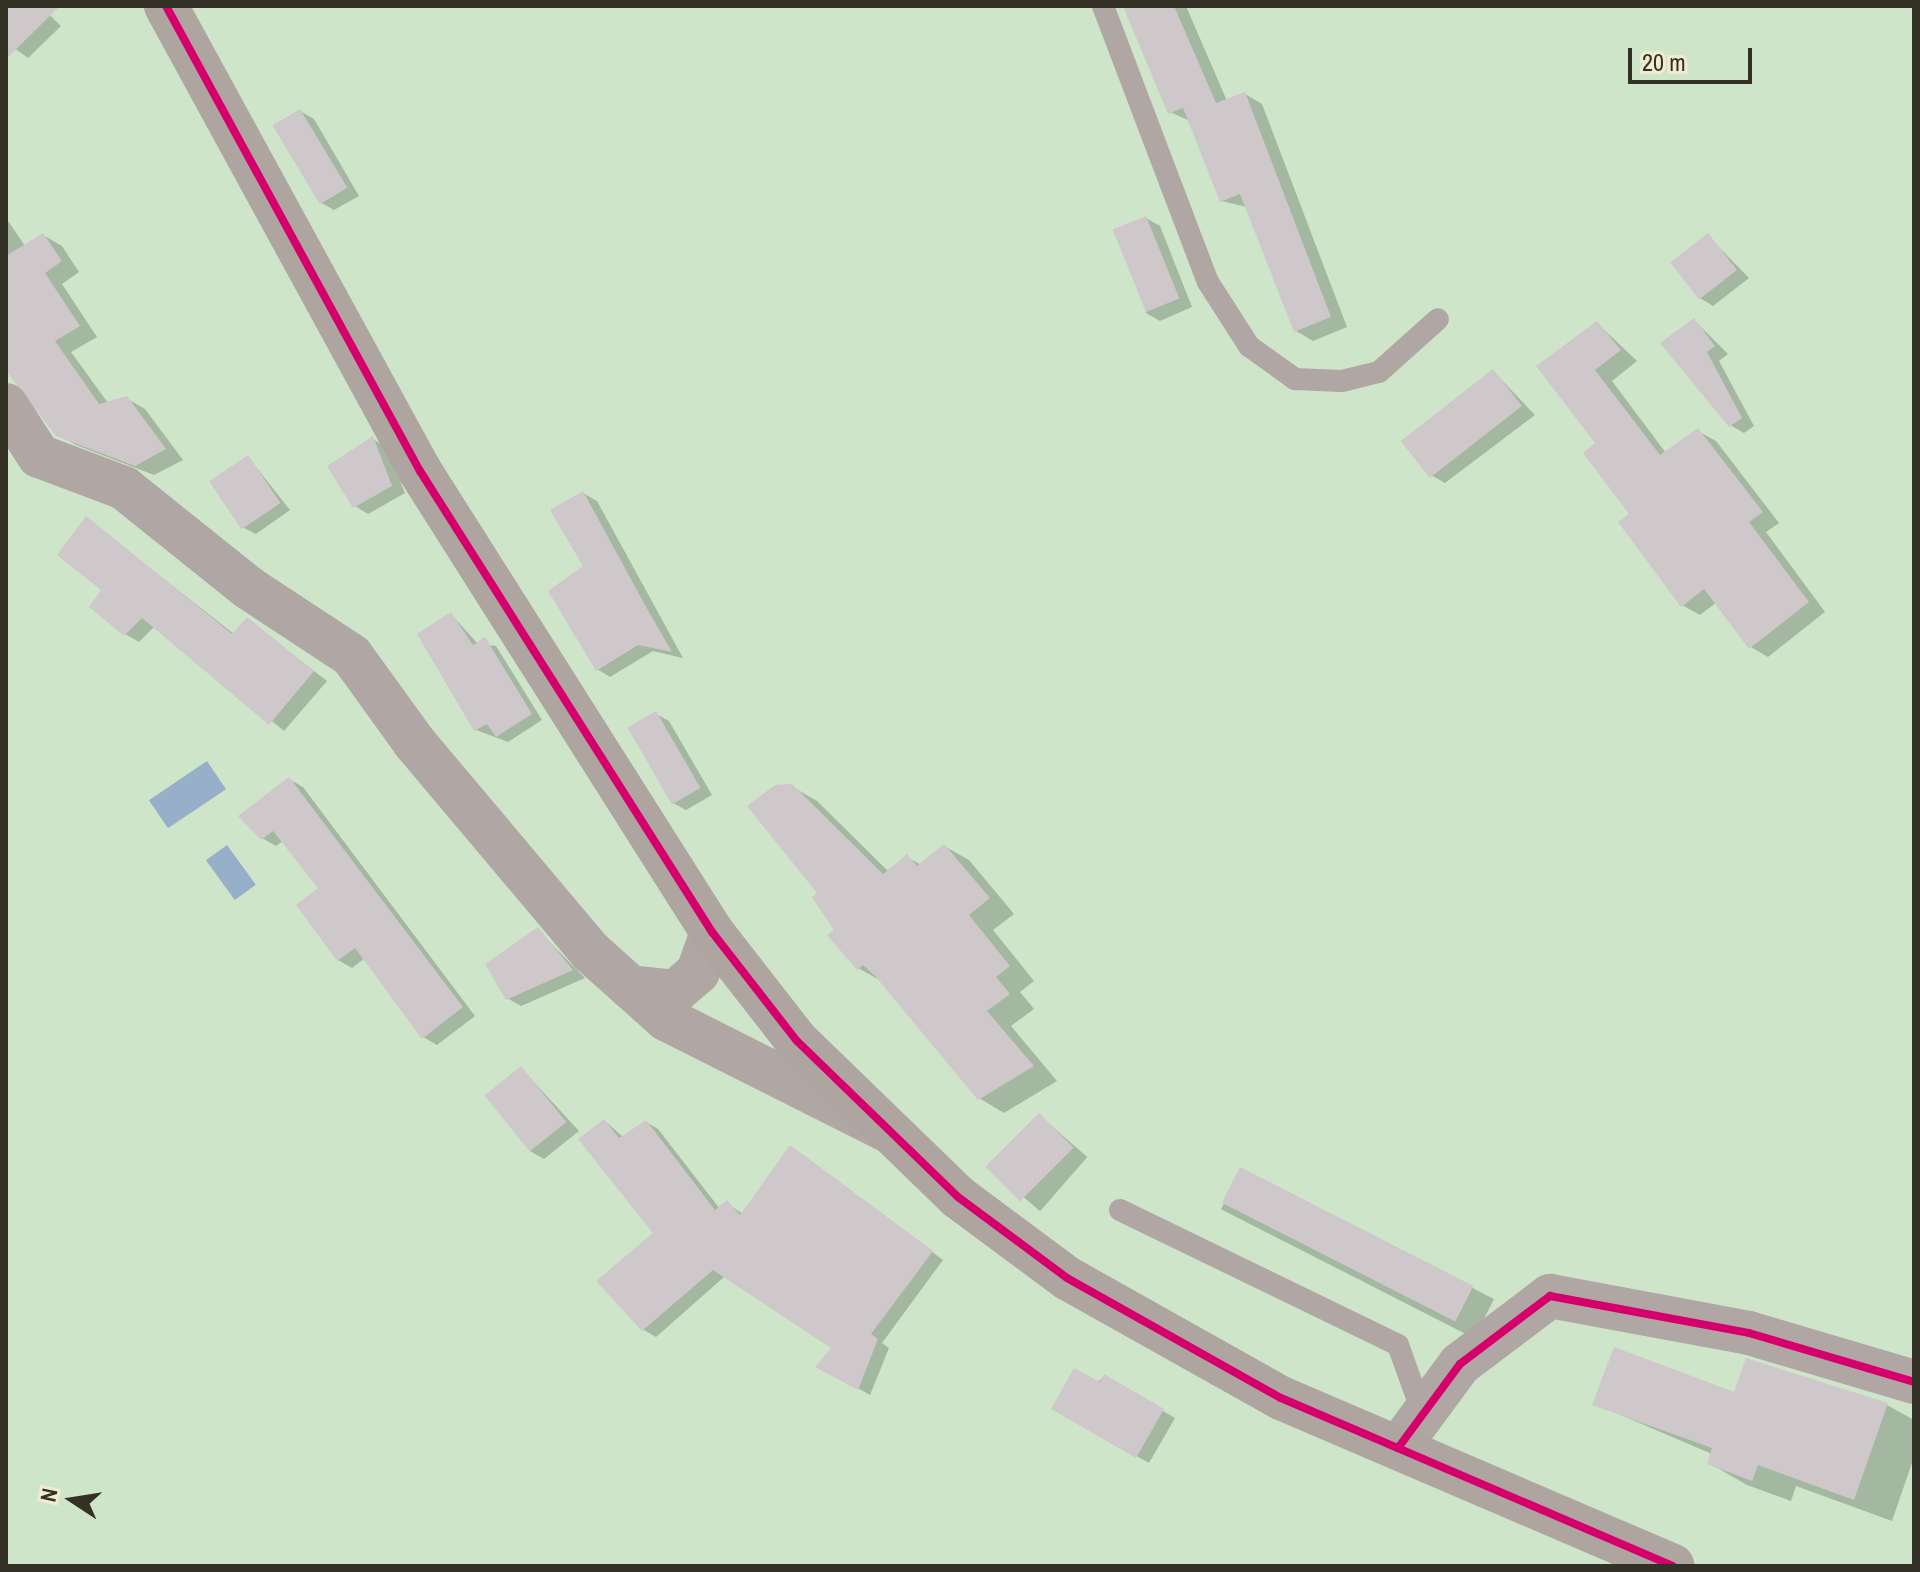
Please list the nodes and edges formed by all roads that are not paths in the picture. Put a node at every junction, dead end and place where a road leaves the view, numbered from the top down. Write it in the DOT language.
graph roads {
  1 [pos="166,6"];
  2 [pos="1103,6"];
  3 [pos="1438,319"];
  4 [pos="6,405"];
  5 [pos="712,932"];
  6 [pos="630,987"];
  7 [pos="893,1132"];
  8 [pos="1120,1210"];
  9 [pos="1914,1382"];
  10 [pos="1411,1431"];
  11 [pos="1673,1566"];
  1 -- 5 [label="street"];
  2 -- 3 [label="lane"];
  4 -- 6 [label="street"];
  5 -- 6 [label="street"];
  5 -- 7 [label="street"];
  6 -- 7 [label="street"];
  7 -- 10 [label="street"];
  8 -- 10 [label="lane"];
  9 -- 10 [label="street"];
  10 -- 11 [label="street"];
}
